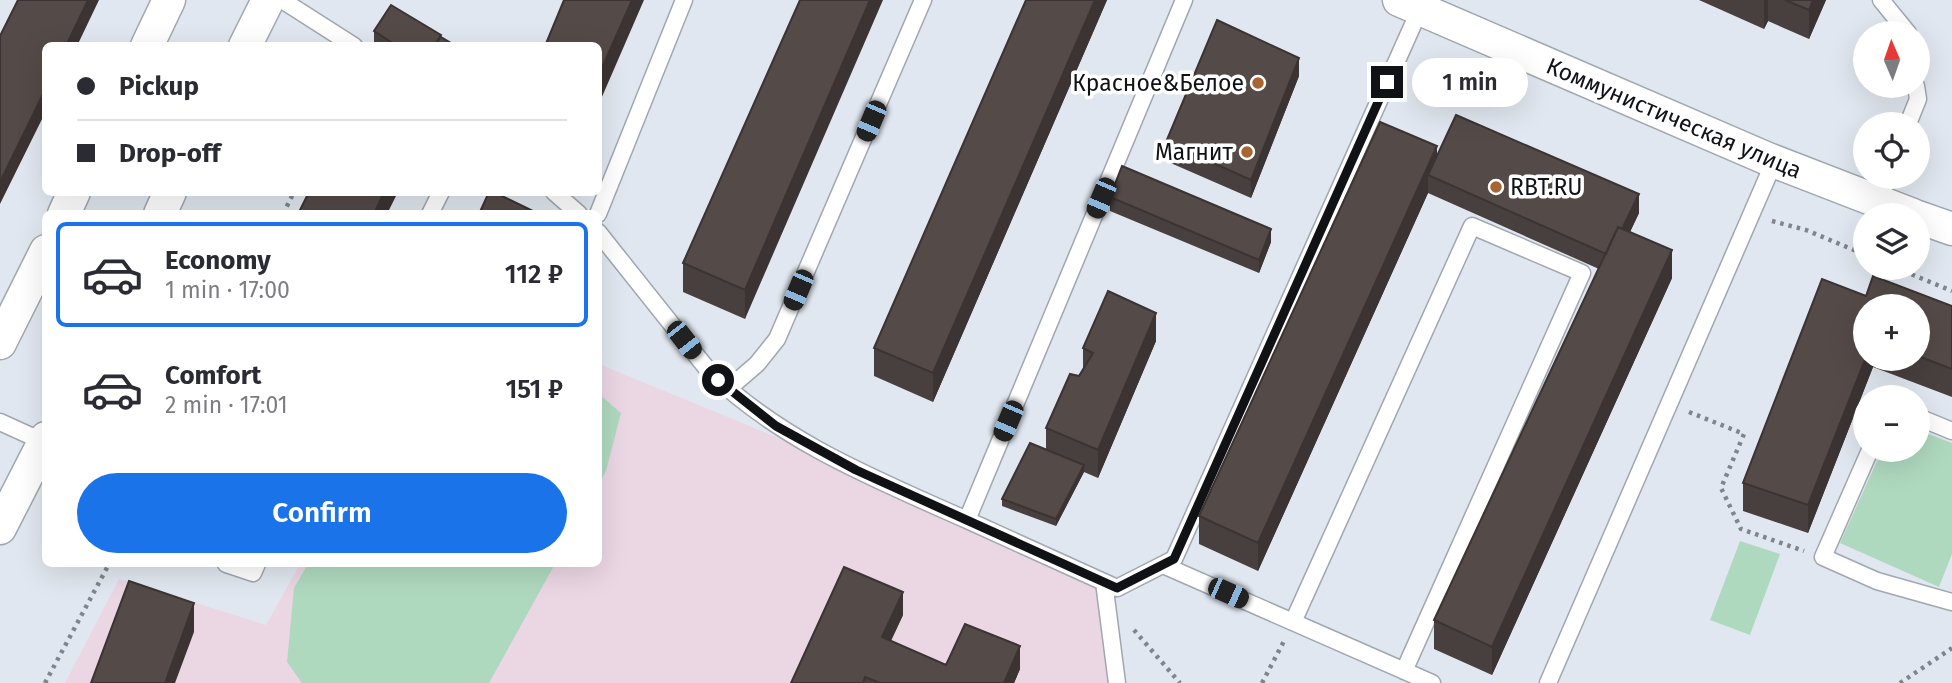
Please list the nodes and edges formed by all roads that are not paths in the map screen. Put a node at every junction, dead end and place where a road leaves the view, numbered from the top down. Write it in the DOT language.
graph roads {
  1 [pos="169,0"];
  2 [pos="268,0"];
  3 [pos="282,0"];
  4 [pos="684,0"];
  5 [pos="923,0"];
  6 [pos="1184,0"];
  7 [pos="1881,0"];
  8 [pos="1410,4"];
  9 [pos="1898,21"];
  10 [pos="149,42"];
  11 [pos="247,42"];
  12 [pos="348,42"];
  13 [pos="1774,162"];
  14 [pos="1883,190"];
  15 [pos="559,196"];
  16 [pos="1899,203"];
  17 [pos="574,210"];
  18 [pos="600,210"];
  19 [pos="1930,221"];
  20 [pos="1952,229"];
  21 [pos="602,237"];
  22 [pos="42,259"];
  23 [pos="0,343"];
  24 [pos="727,390"];
  25 [pos="0,422"];
  26 [pos="1930,422"];
  27 [pos="1952,431"];
  28 [pos="42,439"];
  29 [pos="42,446"];
  30 [pos="1865,462"];
  31 [pos="967,520"];
  32 [pos="0,528"];
  33 [pos="1163,565"];
  34 [pos="235,567"];
  35 [pos="256,567"];
  36 [pos="1104,582"];
  37 [pos="1951,599"];
  38 [pos="1293,622"];
  39 [pos="1404,671"];
  40 [pos="1116,683"];
  41 [pos="1432,683"];
  42 [pos="1548,683"];
  1 -- 10 [label="street"];
  2 -- 11 [label="street"];
  3 -- 12 [label="lane"];
  4 -- 18 [label="lane"];
  5 -- 24 [label="lane"];
  6 -- 31 [label="lane"];
  7 -- 9 [label="lane"];
  8 -- 13 [label="street, Коммунистическая улица"];
  8 -- 33 [label="lane"];
  13 -- 14 [label="street, Коммунистическая улица"];
  13 -- 42 [label="lane"];
  14 -- 16 [label="street, Коммунистическая улица"];
  15 -- 17 [label="lane"];
  19 -- 20 [label="street"];
  21 -- 24 [label="lane"];
  22 -- 23 [label="street"];
  24 -- 31 [label="lane"];
  25 -- 28 [label="lane"];
  26 -- 27 [label="lane"];
  29 -- 32 [label="street"];
  30 -- 37 [label="lane"];
  31 -- 36 [label="lane"];
  33 -- 36 [label="lane"];
  33 -- 38 [label="lane"];
  34 -- 35 [label="lane"];
  36 -- 40 [label="lane"];
  38 -- 39 [label="lane"];
  38 -- 39 [label="lane"];
  39 -- 41 [label="lane"];
}
